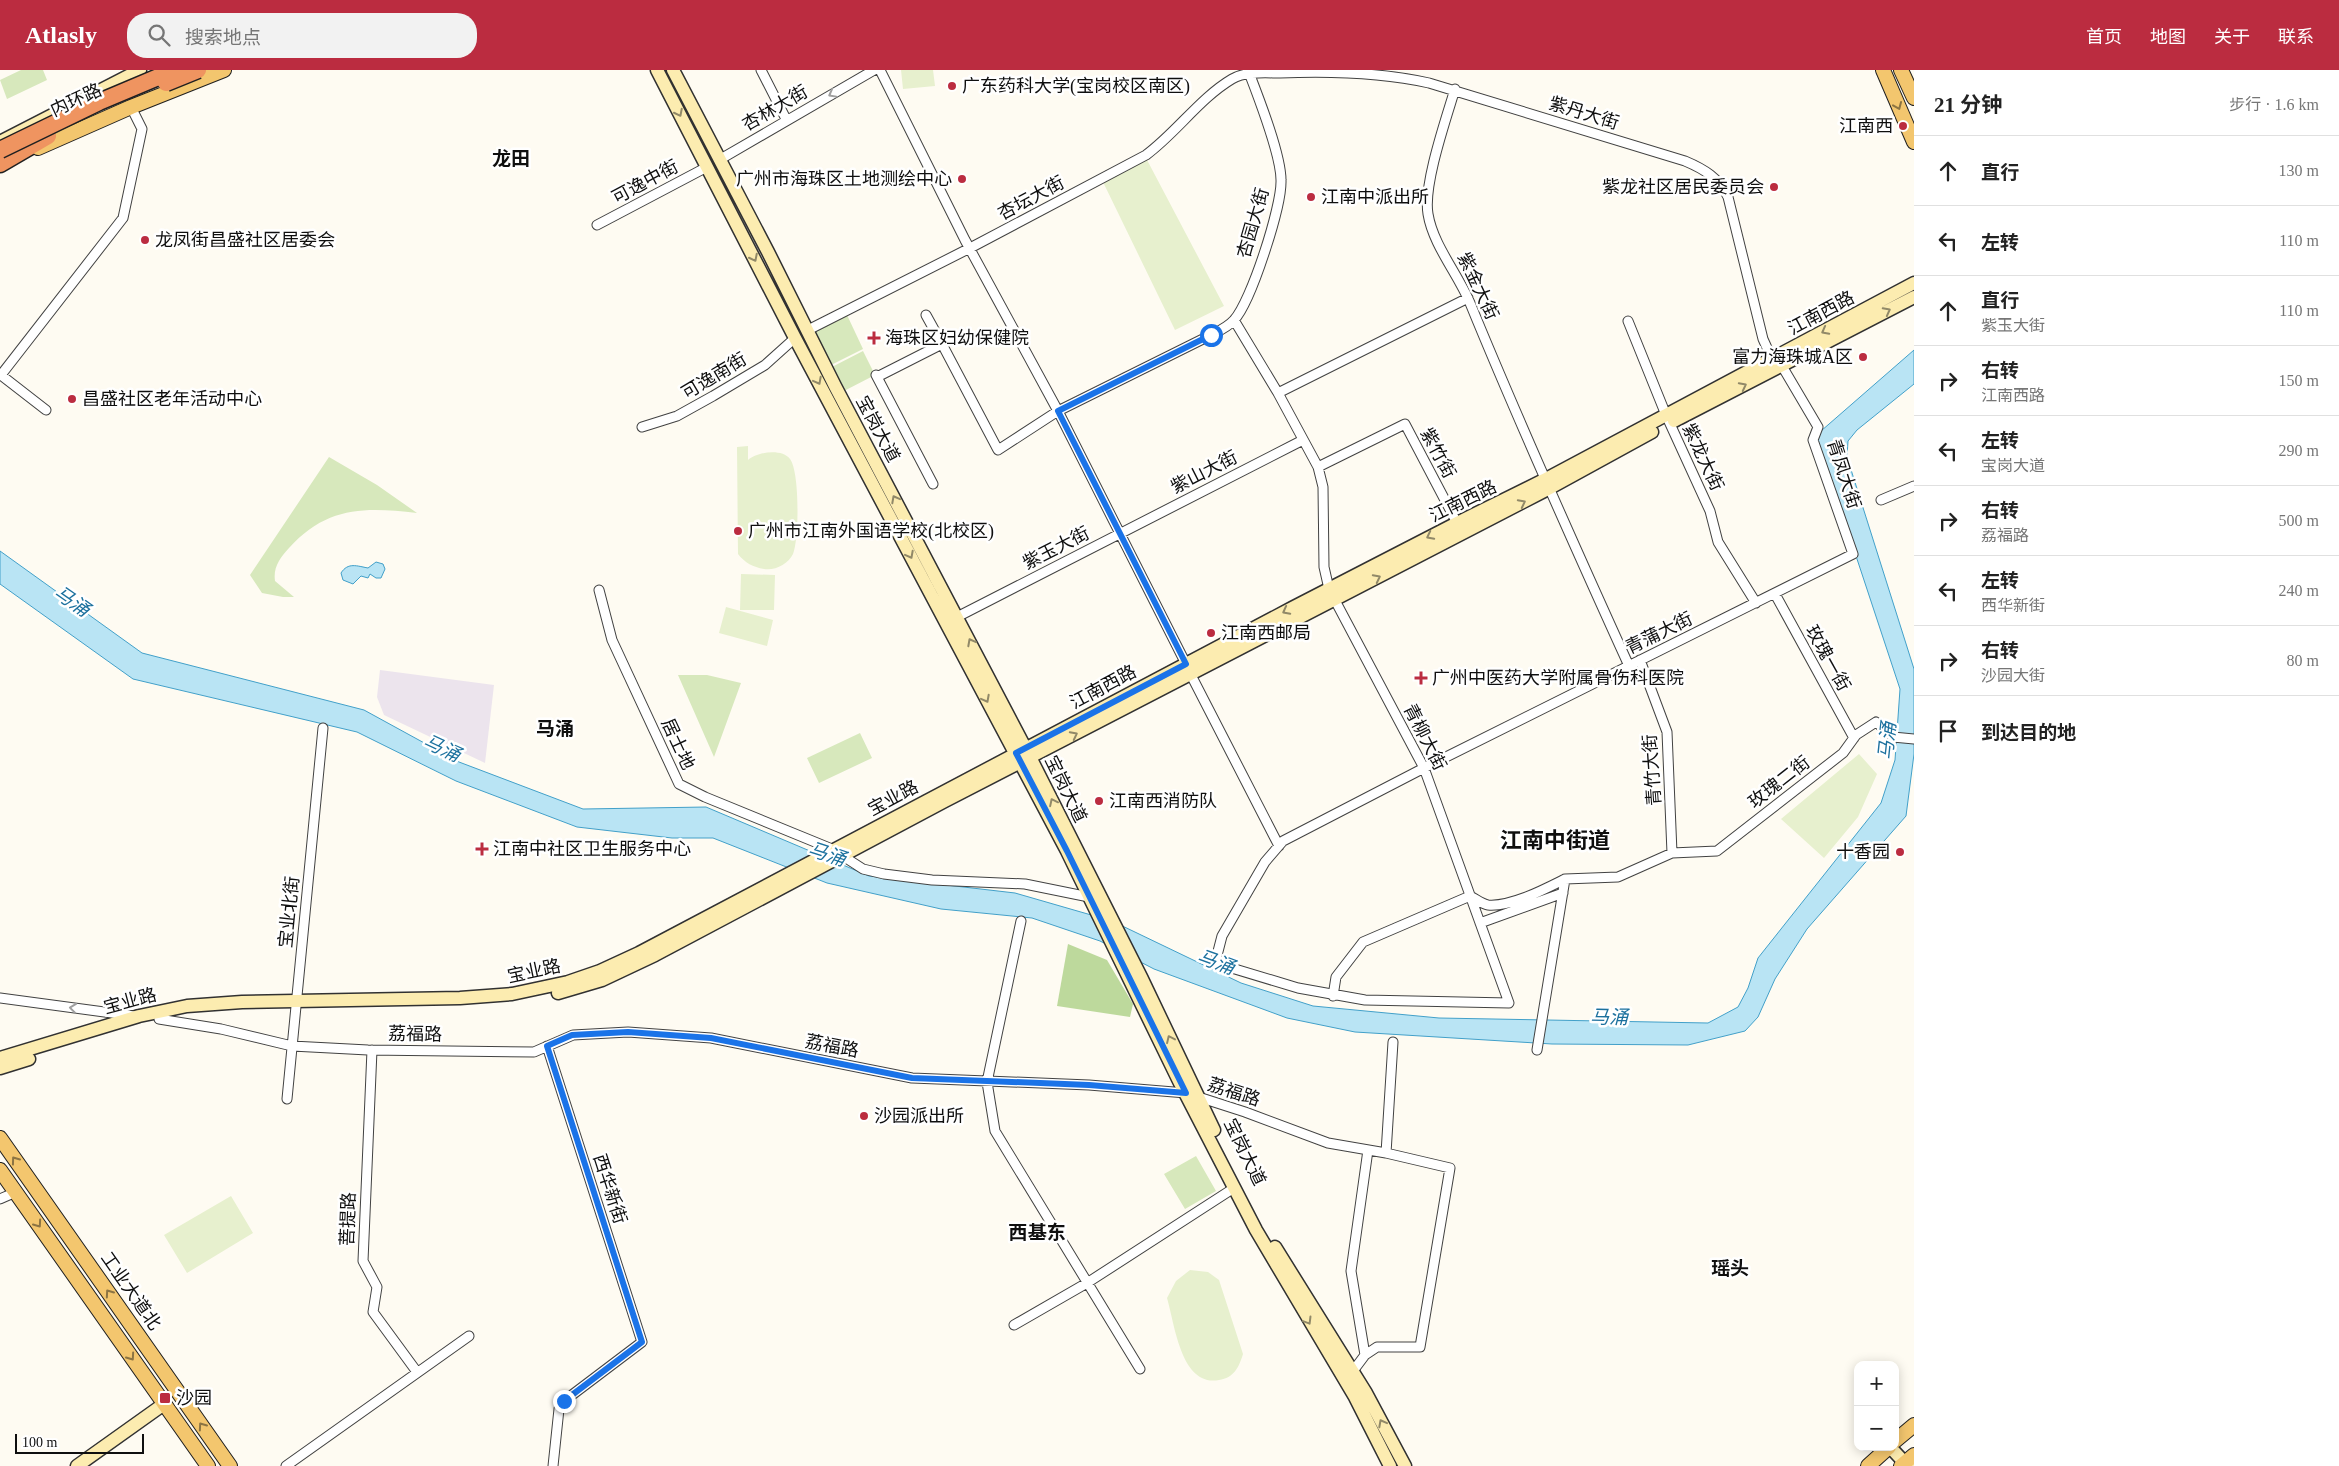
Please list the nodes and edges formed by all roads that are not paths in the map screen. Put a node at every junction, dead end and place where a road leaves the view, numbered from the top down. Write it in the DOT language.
graph roads {
  1 [pos="140,70"];
  2 [pos="152,70"];
  3 [pos="175,70"];
  4 [pos="198,70"];
  5 [pos="224,70"];
  6 [pos="656,70"];
  7 [pos="673,70"];
  8 [pos="761,70"];
  9 [pos="874,70"];
  10 [pos="880,70"];
  11 [pos="1884,70"];
  12 [pos="1901,70"];
  13 [pos="1311,71"];
  14 [pos="1249,72"];
  15 [pos="183,74"];
  16 [pos="1455,89"];
  17 [pos="1914,98"];
  18 [pos="131,107"];
  19 [pos="786,119"];
  20 [pos="42,129"];
  21 [pos="0,142"];
  22 [pos="1914,142"];
  23 [pos="0,150"];
  24 [pos="22,155"];
  25 [pos="0,158"];
  26 [pos="719,160"];
  27 [pos="0,165"];
  28 [pos="707,167"];
  29 [pos="0,171"];
  30 [pos="597,225"];
  31 [pos="969,248"];
  32 [pos="1914,283"];
  33 [pos="1914,297"];
  34 [pos="1468,298"];
  35 [pos="926,315"];
  36 [pos="1234,320"];
  37 [pos="1628,321"];
  38 [pos="808,330"];
  39 [pos="795,338"];
  40 [pos="942,344"];
  41 [pos="1777,363"];
  42 [pos="1278,393"];
  43 [pos="46,410"];
  44 [pos="1058,411"];
  45 [pos="1668,419"];
  46 [pos="642,427"];
  47 [pos="1303,440"];
  48 [pos="1318,466"];
  49 [pos="933,484"];
  50 [pos="1546,485"];
  51 [pos="1914,486"];
  52 [pos="1881,500"];
  53 [pos="1457,523"];
  54 [pos="1120,534"];
  55 [pos="1853,554"];
  56 [pos="598,590"];
  57 [pos="1331,594"];
  58 [pos="1774,594"];
  59 [pos="1756,603"];
  60 [pos="958,617"];
  61 [pos="1640,660"];
  62 [pos="1629,666"];
  63 [pos="1189,669"];
  64 [pos="323,728"];
  65 [pos="1854,738"];
  66 [pos="1914,738"];
  67 [pos="1023,755"];
  68 [pos="1424,768"];
  69 [pos="1279,846"];
  70 [pos="1071,848"];
  71 [pos="1672,853"];
  72 [pos="837,854"];
  73 [pos="1565,878"];
  74 [pos="1563,893"];
  75 [pos="1470,896"];
  76 [pos="1089,897"];
  77 [pos="1020,921"];
  78 [pos="1480,923"];
  79 [pos="1332,996"];
  80 [pos="0,998"];
  81 [pos="296,1005"];
  82 [pos="139,1016"];
  83 [pos="159,1020"];
  84 [pos="1393,1042"];
  85 [pos="292,1046"];
  86 [pos="547,1046"];
  87 [pos="372,1050"];
  88 [pos="1537,1050"];
  89 [pos="0,1058"];
  90 [pos="0,1068"];
  91 [pos="987,1082"];
  92 [pos="1186,1093"];
  93 [pos="1199,1098"];
  94 [pos="287,1099"];
  95 [pos="0,1138"];
  96 [pos="1368,1150"];
  97 [pos="1386,1152"];
  98 [pos="0,1170"];
  99 [pos="1234,1188"];
  100 [pos="16,1192"];
  101 [pos="0,1198"];
  102 [pos="1087,1283"];
  103 [pos="1014,1325"];
  104 [pos="470,1336"];
  105 [pos="1366,1355"];
  106 [pos="1140,1369"];
  107 [pos="1353,1370"];
  108 [pos="417,1372"];
  109 [pos="164,1404"];
  110 [pos="1914,1425"];
  111 [pos="1899,1438"];
  112 [pos="1885,1451"];
  113 [pos="1894,1451"];
  114 [pos="1908,1462"];
  115 [pos="77,1466"];
  116 [pos="208,1466"];
  117 [pos="230,1466"];
  118 [pos="286,1466"];
  119 [pos="554,1466"];
  120 [pos="1390,1466"];
  121 [pos="1405,1466"];
  122 [pos="1868,1466"];
  1 -- 20 [label="main road"];
  2 -- 23 [label="highway, bridge"];
  3 -- 23 [label="highway, 内环路, bridge"];
  4 -- 20 [label="highway, 内环路, bridge"];
  5 -- 15 [label="main road"];
  6 -- 28 [label="main road, 宝岗大道, one-way"];
  7 -- 26 [label="main road, 宝岗大道"];
  8 -- 19 [label="street"];
  9 -- 19 [label="street, 杏林大街, one-way"];
  10 -- 31 [label="street"];
  11 -- 22 [label="main road, one-way"];
  12 -- 17 [label="main road"];
  13 -- 14 [label="street, 紫丹大街"];
  13 -- 16 [label="street, 紫丹大街"];
  14 -- 31 [label="street, 杏坛大街"];
  14 -- 36 [label="street, 杏园大街"];
  15 -- 18 [label="main road"];
  15 -- 20 [label="main road"];
  16 -- 34 [label="street, 紫金大街"];
  16 -- 41 [label="street, 紫丹大街"];
  18 -- 24 [label="main road"];
  18 -- 43 [label="street"];
  19 -- 26 [label="street, 杏林大街"];
  20 -- 21 [label="main road"];
  20 -- 23 [label="main road"];
  20 -- 25 [label="highway, 内环路"];
  20 -- 27 [label="highway"];
  24 -- 27 [label="main road"];
  24 -- 29 [label="main road"];
  26 -- 38 [label="main road, 宝岗大道"];
  28 -- 30 [label="street, 可逸中街"];
  28 -- 39 [label="main road, 宝岗大道, one-way"];
  31 -- 38 [label="street, 杏坛大街"];
  31 -- 44 [label="street"];
  32 -- 41 [label="main road, 江南西路, one-way"];
  41 -- 33 [label="main road, one-way"];
  34 -- 42 [label="street"];
  34 -- 50 [label="street, 紫金大街"];
  35 -- 40 [label="street"];
  36 -- 42 [label="street"];
  36 -- 44 [label="street"];
  37 -- 45 [label="street, 紫龙大街"];
  38 -- 39 [label="main road"];
  60 -- 38 [label="main road, 宝岗大道, one-way"];
  39 -- 46 [label="street, 可逸南街"];
  39 -- 67 [label="main road, 宝岗大道, one-way"];
  40 -- 44 [label="street"];
  40 -- 49 [label="street"];
  41 -- 45 [label="main road, 江南西路"];
  41 -- 55 [label="street, 青凤大街"];
  42 -- 47 [label="street"];
  44 -- 54 [label="street"];
  45 -- 50 [label="main road, 江南西路"];
  45 -- 59 [label="street, 紫龙大街"];
  47 -- 48 [label="street"];
  47 -- 54 [label="street, 紫山大街"];
  48 -- 53 [label="street, 紫竹街"];
  48 -- 57 [label="street"];
  50 -- 53 [label="main road, 江南西路"];
  57 -- 50 [label="main road, one-way"];
  50 -- 62 [label="street"];
  51 -- 52 [label="street"];
  53 -- 57 [label="main road, 江南西路, one-way"];
  54 -- 60 [label="street, 紫玉大街"];
  54 -- 63 [label="street"];
  55 -- 58 [label="street, 青蒲大街"];
  56 -- 72 [label="street, 居士地"];
  57 -- 63 [label="main road, 江南西路"];
  57 -- 68 [label="street, 青柳大街"];
  58 -- 59 [label="street, 青蒲大街"];
  58 -- 65 [label="street, 玫瑰一街"];
  59 -- 61 [label="street, 青蒲大街"];
  67 -- 60 [label="main road, 宝岗大道, one-way"];
  61 -- 62 [label="street, 青蒲大街"];
  61 -- 71 [label="street, 青竹大街"];
  62 -- 68 [label="street, 青蒲大街"];
  63 -- 67 [label="main road, 江南西路"];
  63 -- 69 [label="street"];
  64 -- 81 [label="street, 宝业北街"];
  65 -- 66 [label="street, 玫瑰二街"];
  65 -- 71 [label="street, 玫瑰二街"];
  67 -- 70 [label="main road, 宝岗大道"];
  67 -- 72 [label="main road, 宝业路"];
  68 -- 69 [label="street, 青蒲大街"];
  68 -- 75 [label="street, 青柳大街"];
  69 -- 79 [label="street, 青蒲大街"];
  70 -- 76 [label="main road, 宝岗大道"];
  93 -- 70 [label="main road, 宝岗大道, one-way"];
  71 -- 73 [label="street"];
  72 -- 76 [label="street, 居士地"];
  72 -- 81 [label="main road, 宝业路"];
  73 -- 74 [label="street"];
  73 -- 75 [label="street"];
  74 -- 78 [label="street"];
  74 -- 88 [label="street"];
  75 -- 78 [label="street, 青柳大街"];
  75 -- 79 [label="street"];
  76 -- 92 [label="main road, 宝岗大道"];
  77 -- 91 [label="street"];
  78 -- 79 [label="street, 青柳大街"];
  82 -- 80 [label="street, one-way"];
  81 -- 82 [label="main road, 宝业路"];
  81 -- 83 [label="main road, 宝业路"];
  81 -- 85 [label="street, 宝业北街"];
  82 -- 89 [label="main road, 宝业路"];
  83 -- 85 [label="street, 荔福路"];
  83 -- 90 [label="main road, 宝业路"];
  84 -- 97 [label="street"];
  85 -- 87 [label="street, 荔福路"];
  85 -- 94 [label="street, 宝业北街"];
  86 -- 87 [label="street, 荔福路"];
  86 -- 91 [label="street, 荔福路"];
  86 -- 119 [label="street, 西华新街"];
  87 -- 108 [label="street, 菩提路"];
  91 -- 92 [label="street, 荔福路"];
  91 -- 102 [label="street"];
  92 -- 93 [label="street, 荔福路"];
  92 -- 99 [label="main road, 宝岗大道"];
  93 -- 96 [label="street, 荔福路"];
  93 -- 107 [label="main road, 宝岗大道"];
  117 -- 95 [label="main road, 工业大道北, one-way"];
  96 -- 97 [label="street, 荔福路"];
  96 -- 105 [label="street"];
  97 -- 105 [label="street, 荔福路"];
  98 -- 100 [label="main road"];
  99 -- 102 [label="street"];
  99 -- 120 [label="main road, 宝岗大道, one-way"];
  100 -- 101 [label="street"];
  100 -- 109 [label="main road, one-way"];
  102 -- 103 [label="street"];
  102 -- 106 [label="street"];
  104 -- 108 [label="street"];
  105 -- 107 [label="street"];
  121 -- 107 [label="main road, 宝岗大道, one-way"];
  108 -- 118 [label="street"];
  109 -- 115 [label="main road"];
  109 -- 116 [label="main road"];
  110 -- 111 [label="main road"];
  112 -- 122 [label="main road"];
  113 -- 114 [label="main road"];
}
